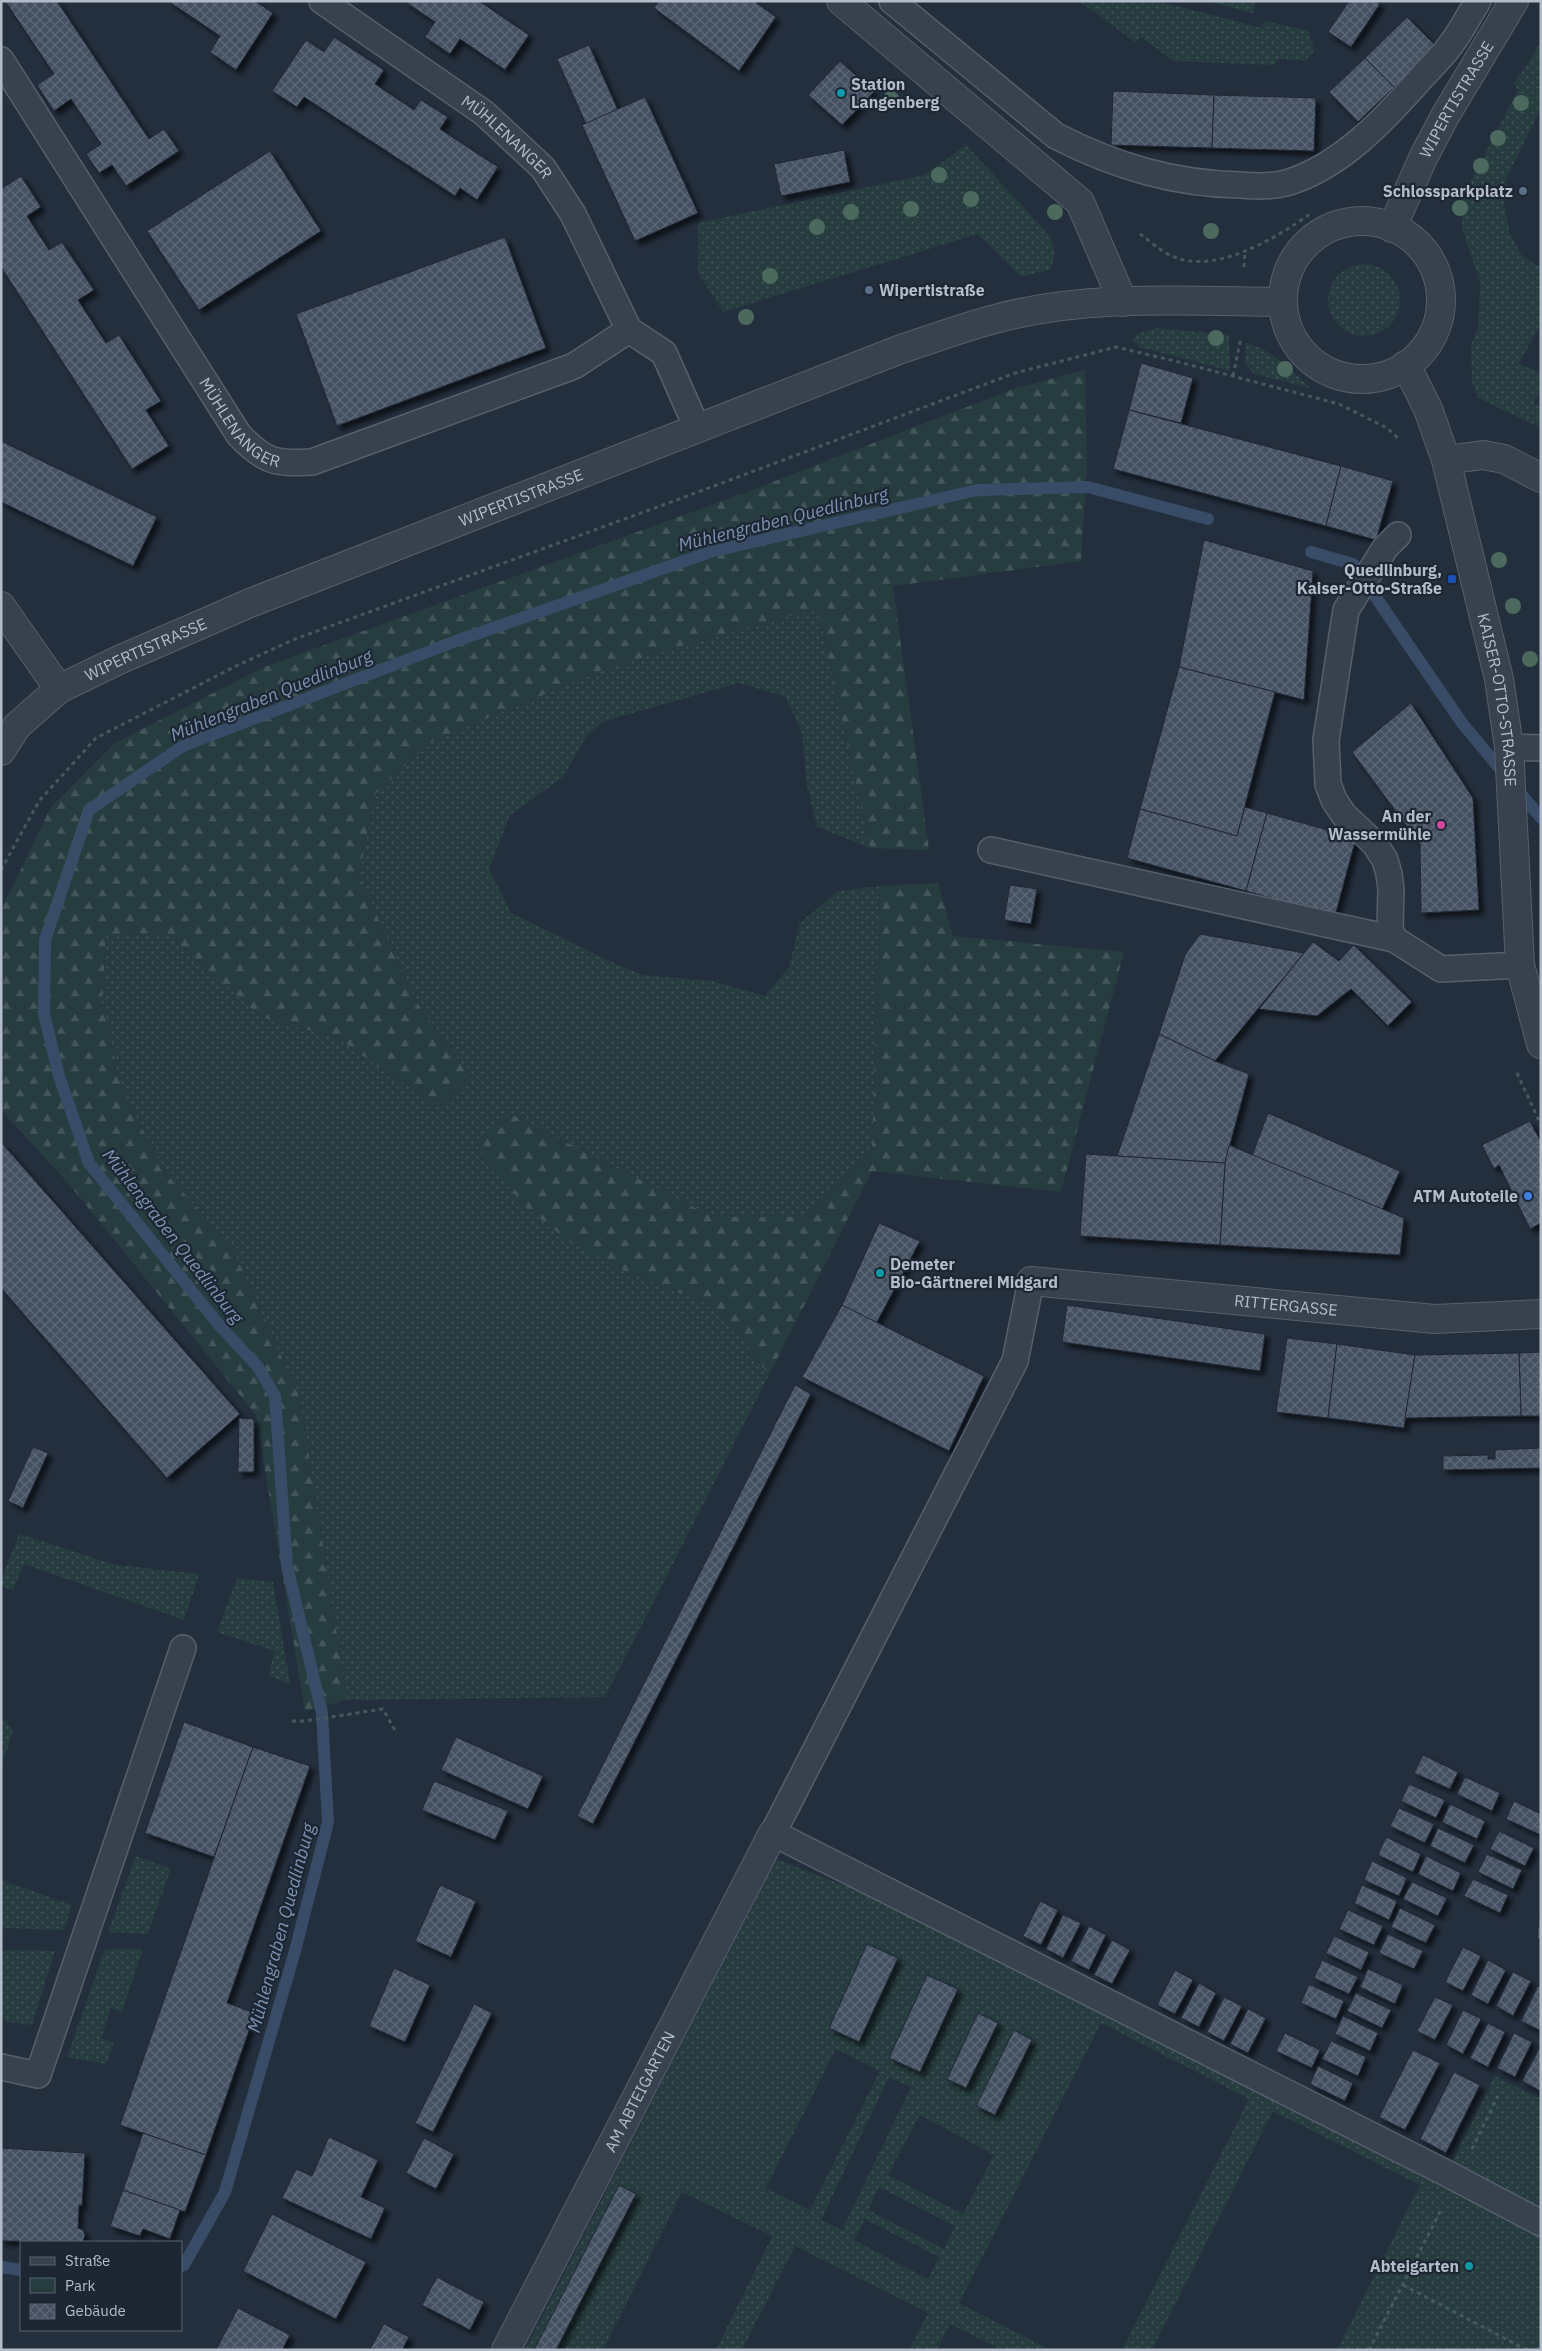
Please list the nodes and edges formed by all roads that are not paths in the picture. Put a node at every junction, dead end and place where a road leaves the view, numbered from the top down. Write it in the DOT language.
graph roads {
  1 [pos="322,1"];
  2 [pos="841,1"];
  3 [pos="892,1"];
  4 [pos="1478,1"];
  5 [pos="1514,1"];
  6 [pos="1,60"];
  7 [pos="1392,228"];
  8 [pos="1123,302"];
  9 [pos="1283,302"];
  10 [pos="629,330"];
  11 [pos="1406,365"];
  12 [pos="697,428"];
  13 [pos="1446,460"];
  14 [pos="1541,478"];
  15 [pos="1392,542"];
  16 [pos="1,606"];
  17 [pos="59,690"];
  18 [pos="1509,747"];
  19 [pos="1541,748"];
  20 [pos="1,751"];
  21 [pos="991,850"];
  22 [pos="1394,939"];
  23 [pos="1520,965"];
  24 [pos="1541,1044"];
  25 [pos="1031,1281"];
  26 [pos="1541,1314"];
  27 [pos="184,1648"];
  28 [pos="773,1833"];
  29 [pos="1,2067"];
  30 [pos="1541,2223"];
  31 [pos="506,2350"];
  1 -- 10 [label="lane, MÜHLENANGER"];
  2 -- 8 [label="street"];
  3 -- 4 [label="lane"];
  5 -- 7 [label="street, WIPERTISTRASSE"];
  6 -- 10 [label="lane, MÜHLENANGER"];
  7 -- 9 [label="street"];
  7 -- 11 [label="street"];
  8 -- 9 [label="street, WIPERTISTRASSE"];
  8 -- 12 [label="street, WIPERTISTRASSE"];
  9 -- 11 [label="street"];
  10 -- 12 [label="lane"];
  11 -- 13 [label="street, KAISER-OTTO-STRASSE"];
  12 -- 17 [label="street, WIPERTISTRASSE"];
  13 -- 14 [label="street"];
  13 -- 18 [label="street, KAISER-OTTO-STRASSE"];
  15 -- 22 [label="lane"];
  16 -- 17 [label="street"];
  17 -- 20 [label="street, WIPERTISTRASSE"];
  18 -- 19 [label="lane"];
  18 -- 23 [label="street, KAISER-OTTO-STRASSE"];
  21 -- 22 [label="lane"];
  22 -- 23 [label="lane"];
  23 -- 24 [label="street, KAISER-OTTO-STRASSE"];
  25 -- 26 [label="street, RITTERGASSE"];
  25 -- 28 [label="lane"];
  27 -- 29 [label="lane"];
  28 -- 30 [label="lane"];
  28 -- 31 [label="street, AM ABTEIGARTEN"];
}
